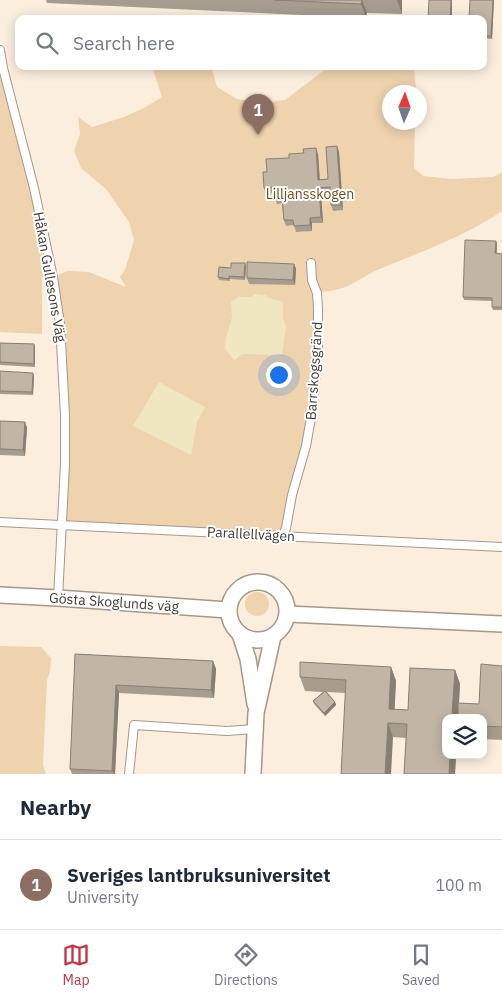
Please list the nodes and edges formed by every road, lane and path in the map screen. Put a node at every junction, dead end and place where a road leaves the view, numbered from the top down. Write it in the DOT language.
graph roads {
  1 [pos="0,50"];
  2 [pos="311,263"];
  3 [pos="0,522"];
  4 [pos="61,525"];
  5 [pos="283,536"];
  6 [pos="502,547"];
  7 [pos="0,595"];
  8 [pos="58,598"];
  9 [pos="228,610"];
  10 [pos="288,614"];
  11 [pos="502,624"];
  12 [pos="240,634"];
  13 [pos="273,636"];
  14 [pos="256,713"];
  15 [pos="255,729"];
  16 [pos="129,774"];
  17 [pos="253,774"];
  1 -- 4 [label="lane, Håkan Gullesons Väg"];
  2 -- 5 [label="lane, Barrskogsgränd"];
  3 -- 4 [label="lane, Parallellvägen"];
  4 -- 5 [label="lane, Parallellvägen"];
  4 -- 8 [label="lane, Håkan Gullesons Väg"];
  5 -- 6 [label="lane, Parallellvägen"];
  7 -- 8 [label="street, Gösta Skoglunds väg"];
  8 -- 9 [label="street, Gösta Skoglunds väg"];
  9 -- 10 [label="street"];
  9 -- 12 [label="street"];
  10 -- 11 [label="street"];
  10 -- 13 [label="street"];
  12 -- 13 [label="street"];
  12 -- 14 [label="street"];
  13 -- 14 [label="street"];
  14 -- 15 [label="street"];
  15 -- 16 [label="lane"];
  15 -- 17 [label="street"];
}
